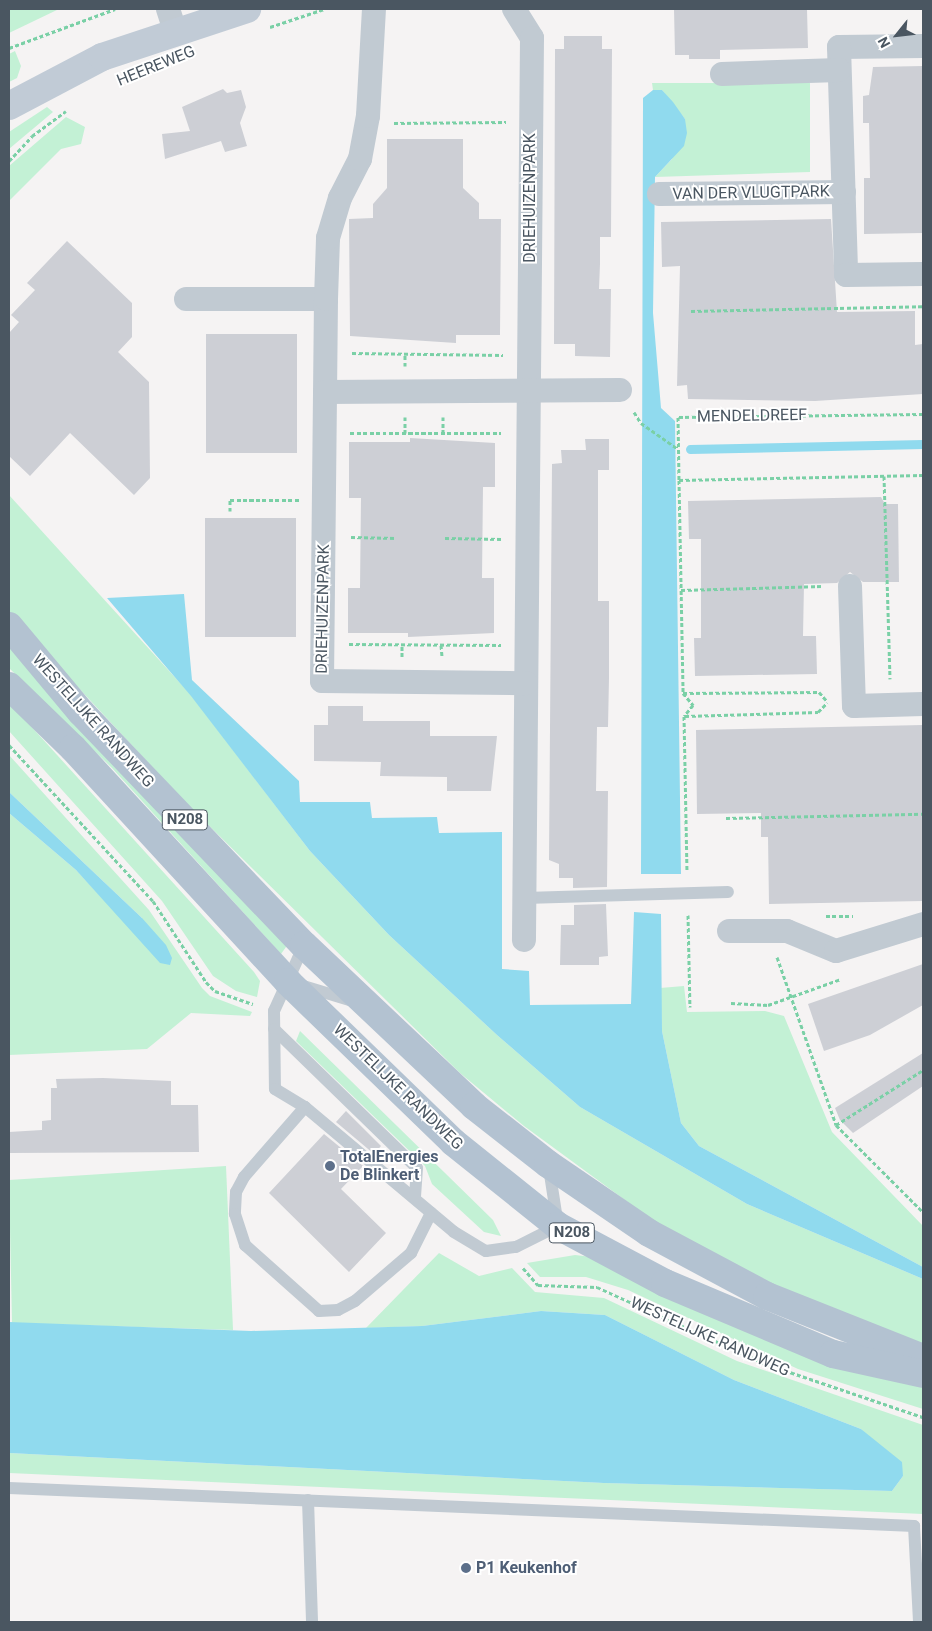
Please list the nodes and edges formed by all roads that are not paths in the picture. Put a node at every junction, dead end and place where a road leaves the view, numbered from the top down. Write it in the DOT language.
graph roads {
  1 [pos="374,9"];
  2 [pos="514,9"];
  3 [pos="256,19"];
  4 [pos="172,21"];
  5 [pos="923,46"];
  6 [pos="839,70"];
  7 [pos="722,74"];
  8 [pos="9,106"];
  9 [pos="844,192"];
  10 [pos="659,194"];
  11 [pos="923,274"];
  12 [pos="186,299"];
  13 [pos="326,299"];
  14 [pos="620,390"];
  15 [pos="325,392"];
  16 [pos="529,392"];
  17 [pos="850,586"];
  18 [pos="9,626"];
  19 [pos="526,683"];
  20 [pos="9,686"];
  21 [pos="923,704"];
  22 [pos="728,892"];
  23 [pos="525,898"];
  24 [pos="923,924"];
  25 [pos="729,931"];
  26 [pos="524,940"];
  27 [pos="304,945"];
  28 [pos="288,982"];
  29 [pos="369,1006"];
  30 [pos="274,1029"];
  31 [pos="305,1107"];
  32 [pos="548,1164"];
  33 [pos="415,1197"];
  34 [pos="431,1213"];
  35 [pos="558,1226"];
  36 [pos="923,1358"];
  37 [pos="923,1374"];
  38 [pos="9,1488"];
  39 [pos="308,1500"];
  40 [pos="312,1622"];
  41 [pos="919,1622"];
  1 -- 13 [label="street, DRIEHUIZENPARK"];
  2 -- 16 [label="street, DRIEHUIZENPARK"];
  3 -- 4 [label="main road, HEEREWEG"];
  4 -- 8 [label="main road, HEEREWEG"];
  5 -- 6 [label="street, VAN DER VLUGTPARK"];
  6 -- 7 [label="street"];
  6 -- 9 [label="street, VAN DER VLUGTPARK"];
  9 -- 10 [label="street, VAN DER VLUGTPARK"];
  9 -- 11 [label="street, VAN DER VLUGTPARK"];
  12 -- 13 [label="street"];
  13 -- 15 [label="street, DRIEHUIZENPARK"];
  14 -- 16 [label="street"];
  15 -- 16 [label="street"];
  15 -- 19 [label="street, DRIEHUIZENPARK"];
  16 -- 19 [label="street, DRIEHUIZENPARK"];
  17 -- 21 [label="street"];
  18 -- 27 [label="main road, WESTELIJKE RANDWEG / N208"];
  19 -- 23 [label="street, DRIEHUIZENPARK"];
  20 -- 28 [label="main road, WESTELIJKE RANDWEG / N208"];
  22 -- 23 [label="lane"];
  23 -- 26 [label="street, DRIEHUIZENPARK"];
  24 -- 25 [label="street"];
  27 -- 28 [label="lane"];
  27 -- 29 [label="main road, WESTELIJKE RANDWEG / N208"];
  28 -- 29 [label="lane, WESTELIJKE RANDWEG"];
  28 -- 30 [label="lane"];
  28 -- 35 [label="main road, WESTELIJKE RANDWEG / N208"];
  29 -- 32 [label="main road, WESTELIJKE RANDWEG / N208"];
  30 -- 31 [label="lane"];
  30 -- 33 [label="lane"];
  31 -- 33 [label="lane"];
  31 -- 34 [label="lane"];
  32 -- 35 [label="lane"];
  32 -- 36 [label="main road, WESTELIJKE RANDWEG / N208"];
  33 -- 34 [label="lane"];
  34 -- 35 [label="lane"];
  35 -- 37 [label="main road, WESTELIJKE RANDWEG / N208"];
  38 -- 39 [label="lane"];
  39 -- 40 [label="lane"];
  39 -- 41 [label="lane"];
}
